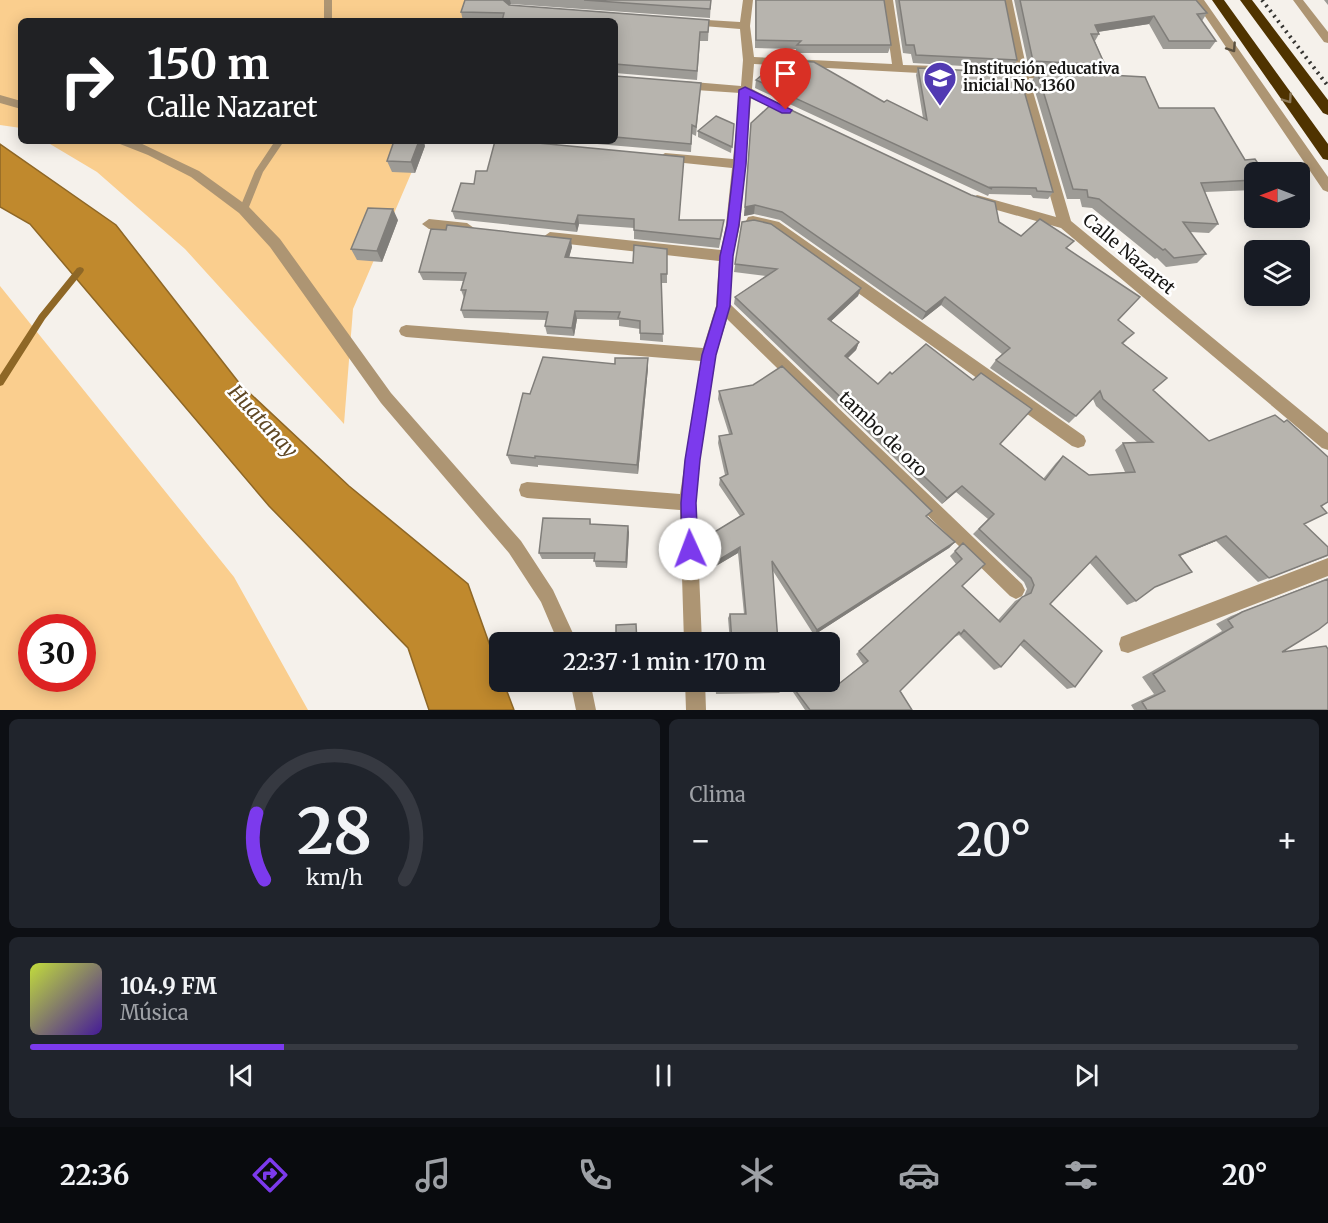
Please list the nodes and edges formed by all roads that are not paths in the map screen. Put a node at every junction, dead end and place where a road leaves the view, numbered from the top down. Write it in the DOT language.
graph roads {
  1 [pos="328,0"];
  2 [pos="748,0"];
  3 [pos="888,0"];
  4 [pos="1007,0"];
  5 [pos="1218,0"];
  6 [pos="1246,0"];
  7 [pos="1298,0"];
  8 [pos="1193,1"];
  9 [pos="328,18"];
  10 [pos="675,21"];
  11 [pos="745,26"];
  12 [pos="1328,40"];
  13 [pos="749,60"];
  14 [pos="898,68"];
  15 [pos="954,71"];
  16 [pos="988,72"];
  17 [pos="1022,74"];
  18 [pos="1066,76"];
  19 [pos="674,84"];
  20 [pos="745,90"];
  21 [pos="0,99"];
  22 [pos="18,104"];
  23 [pos="1328,110"];
  24 [pos="807,120"];
  25 [pos="132,144"];
  26 [pos="278,144"];
  27 [pos="1328,155"];
  28 [pos="656,156"];
  29 [pos="740,164"];
  30 [pos="1328,187"];
  31 [pos="963,194"];
  32 [pos="244,210"];
  33 [pos="429,224"];
  34 [pos="1065,224"];
  35 [pos="733,225"];
  36 [pos="476,230"];
  37 [pos="536,236"];
  38 [pos="726,256"];
  39 [pos="723,306"];
  40 [pos="406,331"];
  41 [pos="709,355"];
  42 [pos="1078,441"];
  43 [pos="1328,443"];
  44 [pos="527,489"];
  45 [pos="688,503"];
  46 [pos="1328,567"];
  47 [pos="1016,590"];
  48 [pos="563,632"];
  49 [pos="693,632"];
  50 [pos="1128,644"];
  51 [pos="582,692"];
  52 [pos="695,692"];
  53 [pos="586,710"];
  54 [pos="696,710"];
  1 -- 9 [label="lane"];
  2 -- 11 [label="street"];
  3 -- 14 [label="street"];
  4 -- 17 [label="street"];
  5 -- 27 [label="highway, one-way"];
  6 -- 23 [label="highway"];
  7 -- 12 [label="street"];
  8 -- 30 [label="street, one-way"];
  10 -- 11 [label="street"];
  11 -- 13 [label="street"];
  13 -- 14 [label="street"];
  13 -- 20 [label="street"];
  14 -- 15 [label="street"];
  16 -- 17 [label="street"];
  17 -- 18 [label="street"];
  17 -- 34 [label="street"];
  19 -- 20 [label="street"];
  20 -- 24 [label="street"];
  20 -- 29 [label="street"];
  21 -- 22 [label="street"];
  25 -- 32 [label="street"];
  26 -- 32 [label="lane"];
  28 -- 29 [label="street"];
  29 -- 35 [label="street"];
  31 -- 34 [label="street, Calle Nazaret"];
  32 -- 48 [label="street"];
  33 -- 36 [label="street"];
  34 -- 43 [label="street, Calle Nazaret"];
  35 -- 38 [label="street"];
  35 -- 42 [label="street"];
  37 -- 38 [label="street"];
  38 -- 39 [label="street"];
  39 -- 41 [label="street"];
  39 -- 47 [label="street, tambo de oro"];
  40 -- 41 [label="street"];
  41 -- 45 [label="street"];
  44 -- 45 [label="street"];
  45 -- 49 [label="street"];
  46 -- 50 [label="street"];
  51 -- 53 [label="street"];
  52 -- 54 [label="street"];
}
